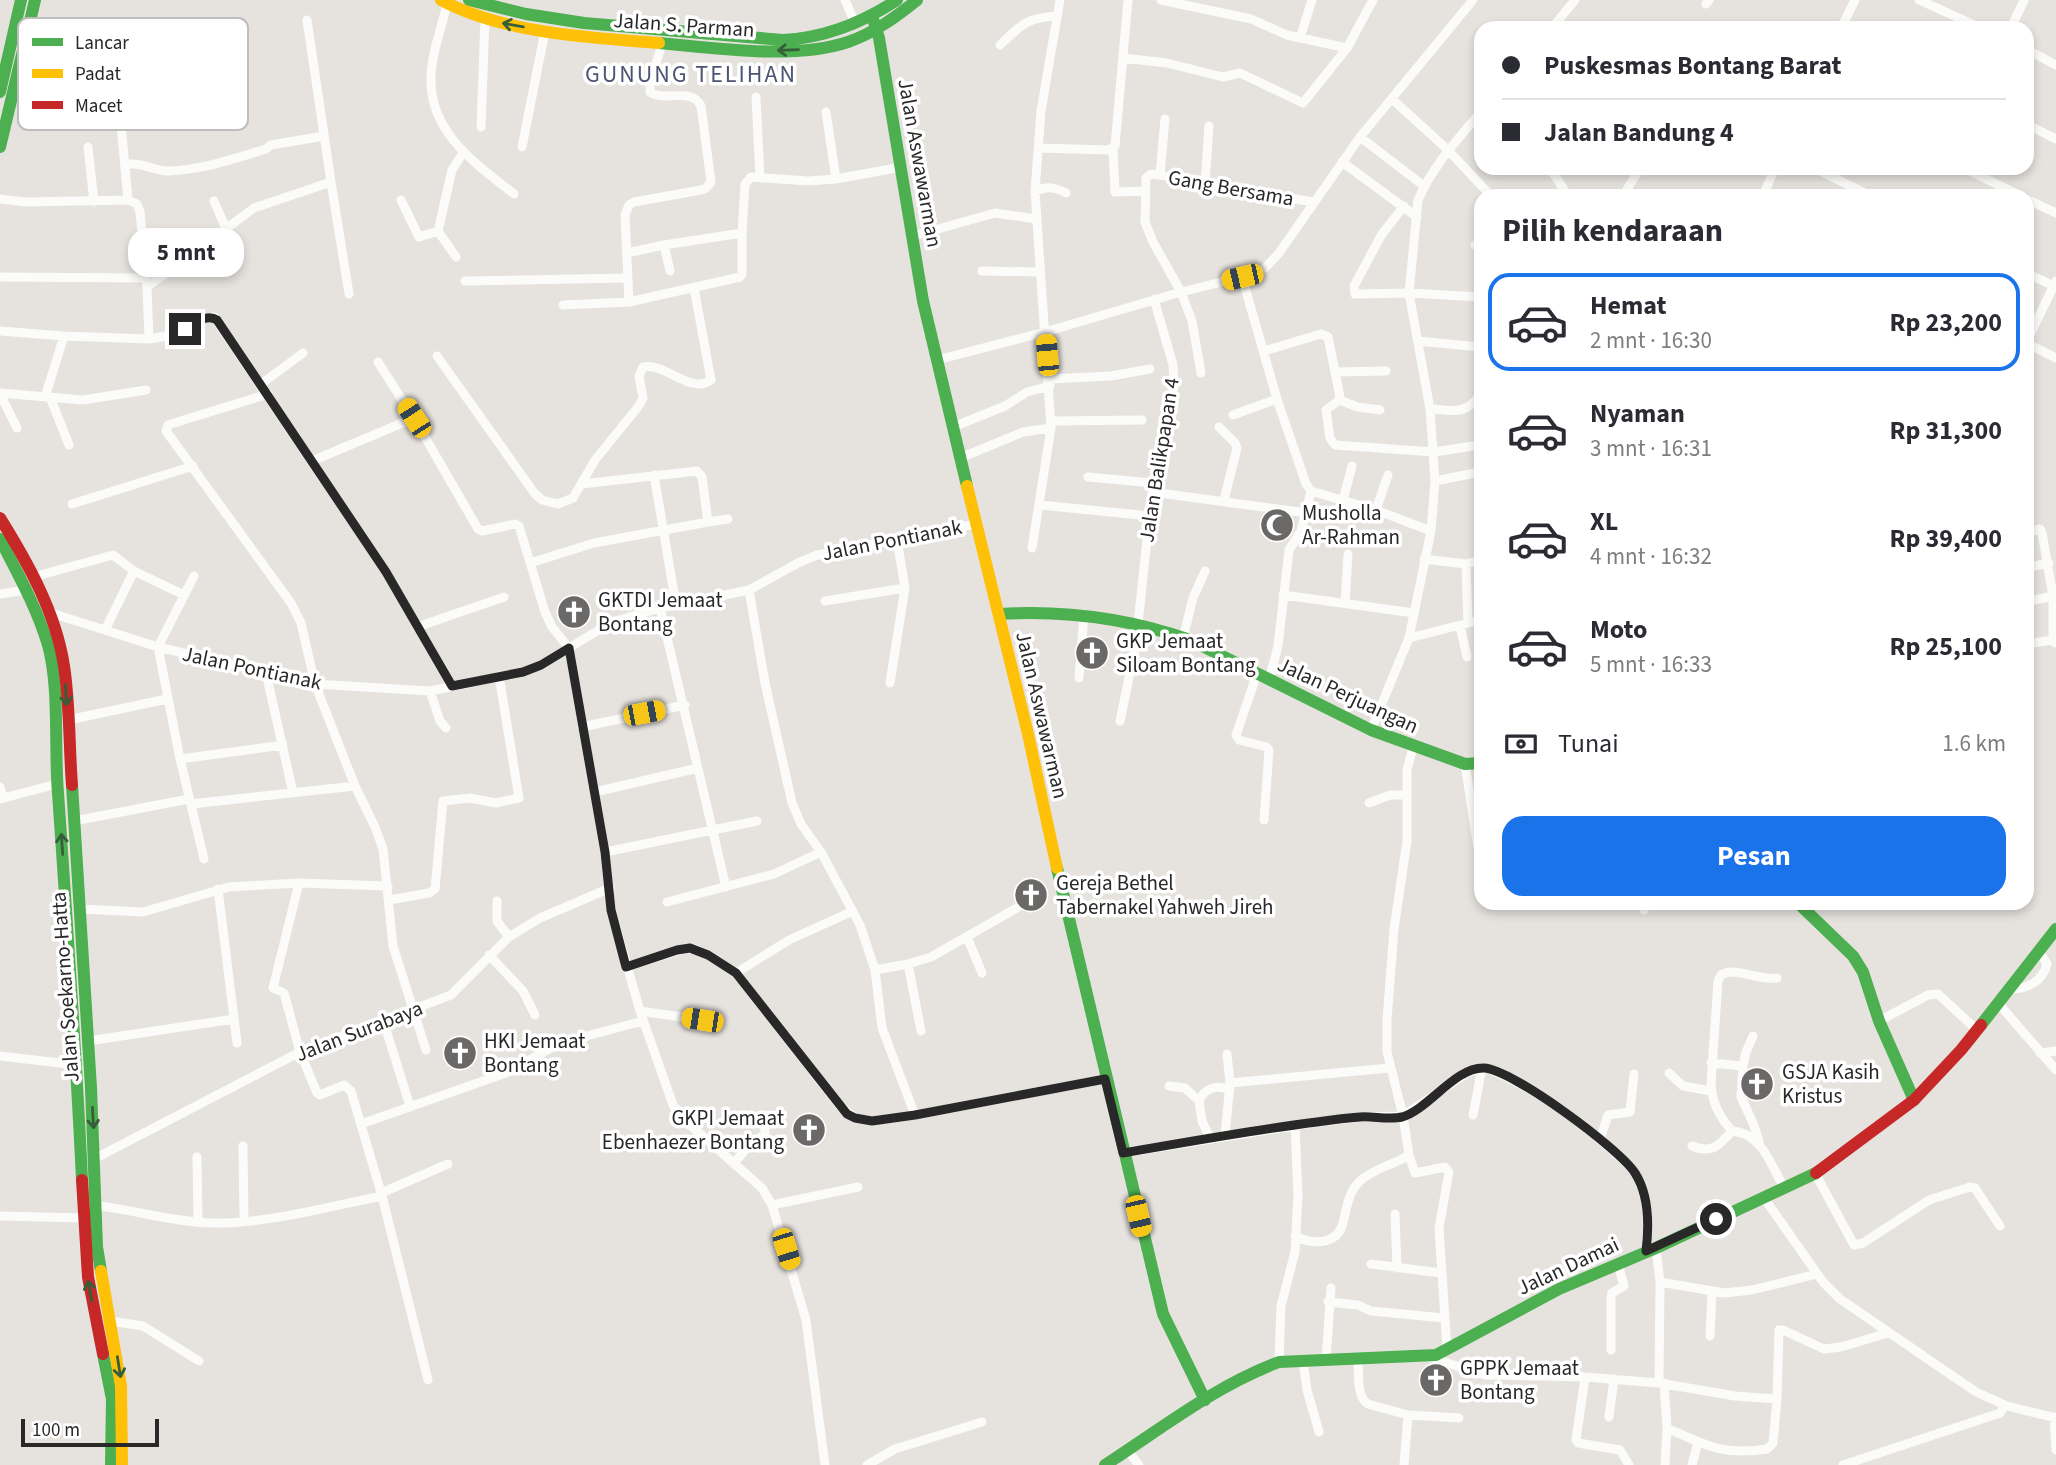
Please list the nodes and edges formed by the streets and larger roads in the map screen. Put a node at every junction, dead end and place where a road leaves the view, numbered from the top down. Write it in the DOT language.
graph roads {
  1 [pos="21,0"];
  2 [pos="35,0"];
  3 [pos="469,0"];
  4 [pos="845,0"];
  5 [pos="897,0"];
  6 [pos="917,0"];
  7 [pos="1060,0"];
  8 [pos="1128,0"];
  9 [pos="1161,0"];
  10 [pos="1312,0"];
  11 [pos="1373,0"];
  12 [pos="1473,0"];
  13 [pos="1575,0"];
  14 [pos="1855,0"];
  15 [pos="1919,0"];
  16 [pos="2024,0"];
  17 [pos="444,2"];
  18 [pos="873,16"];
  19 [pos="1057,16"];
  20 [pos="31,18"];
  21 [pos="485,18"];
  22 [pos="307,20"];
  23 [pos="1558,21"];
  24 [pos="1845,21"];
  25 [pos="1966,21"];
  26 [pos="2014,21"];
  27 [pos="855,23"];
  28 [pos="877,29"];
  29 [pos="545,31"];
  30 [pos="1300,38"];
  31 [pos="662,44"];
  32 [pos="1000,45"];
  33 [pos="1346,48"];
  34 [pos="2034,53"];
  35 [pos="1123,58"];
  36 [pos="2056,65"];
  37 [pos="18,74"];
  38 [pos="0,92"];
  39 [pos="757,97"];
  40 [pos="1392,99"];
  41 [pos="826,113"];
  42 [pos="1165,119"];
  43 [pos="1474,120"];
  44 [pos="1209,126"];
  45 [pos="481,127"];
  46 [pos="2034,128"];
  47 [pos="122,130"];
  48 [pos="1360,137"];
  49 [pos="2056,139"];
  50 [pos="325,140"];
  51 [pos="0,147"];
  52 [pos="522,147"];
  53 [pos="88,148"];
  54 [pos="1039,148"];
  55 [pos="1113,149"];
  56 [pos="1448,150"];
  57 [pos="463,153"];
  58 [pos="1342,162"];
  59 [pos="125,165"];
  60 [pos="902,167"];
  61 [pos="1160,175"];
  62 [pos="1828,175"];
  63 [pos="1978,175"];
  64 [pos="760,178"];
  65 [pos="836,178"];
  66 [pos="331,183"];
  67 [pos="1205,183"];
  68 [pos="1424,186"];
  69 [pos="1484,189"];
  70 [pos="1857,189"];
  71 [pos="2007,189"];
  72 [pos="1035,191"];
  73 [pos="1145,191"];
  74 [pos="1066,193"];
  75 [pos="514,194"];
  76 [pos="0,199"];
  77 [pos="128,200"];
  78 [pos="401,200"];
  79 [pos="214,201"];
  80 [pos="94,202"];
  81 [pos="1313,202"];
  82 [pos="2034,203"];
  83 [pos="1404,206"];
  84 [pos="2056,213"];
  85 [pos="1417,217"];
  86 [pos="1036,219"];
  87 [pos="226,229"];
  88 [pos="742,233"];
  89 [pos="432,234"];
  90 [pos="913,236"];
  91 [pos="664,244"];
  92 [pos="627,253"];
  93 [pos="456,257"];
  94 [pos="670,271"];
  95 [pos="982,271"];
  96 [pos="1040,272"];
  97 [pos="2034,276"];
  98 [pos="0,277"];
  99 [pos="1242,277"];
  100 [pos="627,278"];
  101 [pos="465,281"];
  102 [pos="147,282"];
  103 [pos="2055,284"];
  104 [pos="694,288"];
  105 [pos="1181,292"];
  106 [pos="1409,293"];
  107 [pos="349,294"];
  108 [pos="1474,297"];
  109 [pos="629,298"];
  110 [pos="1154,299"];
  111 [pos="563,305"];
  112 [pos="2034,327"];
  113 [pos="1,331"];
  114 [pos="1045,332"];
  115 [pos="64,336"];
  116 [pos="149,339"];
  117 [pos="0,341"];
  118 [pos="1418,341"];
  119 [pos="1474,346"];
  120 [pos="2034,347"];
  121 [pos="1264,351"];
  122 [pos="303,353"];
  123 [pos="437,356"];
  124 [pos="2056,358"];
  125 [pos="937,360"];
  126 [pos="377,362"];
  127 [pos="1150,369"];
  128 [pos="1386,371"];
  129 [pos="1336,372"];
  130 [pos="1201,373"];
  131 [pos="1049,382"];
  132 [pos="261,384"];
  133 [pos="146,390"];
  134 [pos="0,393"];
  135 [pos="268,394"];
  136 [pos="48,397"];
  137 [pos="1277,399"];
  138 [pos="1339,400"];
  139 [pos="1474,402"];
  140 [pos="1430,409"];
  141 [pos="1380,410"];
  142 [pos="1233,415"];
  143 [pos="414,418"];
  144 [pos="1142,420"];
  145 [pos="1051,425"];
  146 [pos="953,427"];
  147 [pos="1219,427"];
  148 [pos="17,428"];
  149 [pos="69,445"];
  150 [pos="1474,446"];
  151 [pos="1434,452"];
  152 [pos="960,458"];
  153 [pos="312,461"];
  154 [pos="193,466"];
  155 [pos="1352,466"];
  156 [pos="1474,473"];
  157 [pos="654,475"];
  158 [pos="1388,475"];
  159 [pos="1088,477"];
  160 [pos="1435,481"];
  161 [pos="582,484"];
  162 [pos="1153,488"];
  163 [pos="1311,491"];
  164 [pos="1224,500"];
  165 [pos="1343,500"];
  166 [pos="72,504"];
  167 [pos="1040,505"];
  168 [pos="1376,510"];
  169 [pos="1307,513"];
  170 [pos="1150,516"];
  171 [pos="0,519"];
  172 [pos="728,519"];
  173 [pos="708,522"];
  174 [pos="975,524"];
  175 [pos="2034,529"];
  176 [pos="662,531"];
  177 [pos="1431,531"];
  178 [pos="0,539"];
  179 [pos="897,540"];
  180 [pos="1032,548"];
  181 [pos="1348,554"];
  182 [pos="1424,559"];
  183 [pos="1474,562"];
  184 [pos="530,563"];
  185 [pos="2049,563"];
  186 [pos="1466,564"];
  187 [pos="2034,566"];
  188 [pos="134,571"];
  189 [pos="1205,571"];
  190 [pos="194,576"];
  191 [pos="33,577"];
  192 [pos="905,588"];
  193 [pos="749,590"];
  194 [pos="0,594"];
  195 [pos="32,594"];
  196 [pos="184,595"];
  197 [pos="1283,595"];
  198 [pos="2053,596"];
  199 [pos="504,597"];
  200 [pos="2034,600"];
  201 [pos="825,601"];
  202 [pos="1345,603"];
  203 [pos="676,605"];
  204 [pos="660,608"];
  205 [pos="48,612"];
  206 [pos="1414,613"];
  207 [pos="999,614"];
  208 [pos="1084,614"];
  209 [pos="1474,622"];
  210 [pos="1139,624"];
  211 [pos="1464,624"];
  212 [pos="418,627"];
  213 [pos="105,630"];
  214 [pos="1183,638"];
  215 [pos="1409,638"];
  216 [pos="2054,642"];
  217 [pos="2034,643"];
  218 [pos="158,647"];
  219 [pos="569,648"];
  220 [pos="1467,657"];
  221 [pos="266,673"];
  222 [pos="499,676"];
  223 [pos="1263,677"];
  224 [pos="1079,678"];
  225 [pos="890,683"];
  226 [pos="315,684"];
  227 [pos="452,686"];
  228 [pos="430,691"];
  229 [pos="167,699"];
  230 [pos="685,705"];
  231 [pos="68,720"];
  232 [pos="1120,721"];
  233 [pos="582,727"];
  234 [pos="446,728"];
  235 [pos="1371,730"];
  236 [pos="283,745"];
  237 [pos="1413,747"];
  238 [pos="180,759"];
  239 [pos="1474,763"];
  240 [pos="1465,764"];
  241 [pos="698,768"];
  242 [pos="57,784"];
  243 [pos="355,786"];
  244 [pos="0,787"];
  245 [pos="595,792"];
  246 [pos="293,793"];
  247 [pos="1406,795"];
  248 [pos="2,798"];
  249 [pos="190,802"];
  250 [pos="1369,803"];
  251 [pos="1264,820"];
  252 [pos="74,821"];
  253 [pos="757,821"];
  254 [pos="1474,822"];
  255 [pos="712,830"];
  256 [pos="605,852"];
  257 [pos="821,852"];
  258 [pos="204,859"];
  259 [pos="299,883"];
  260 [pos="388,886"];
  261 [pos="726,887"];
  262 [pos="610,888"];
  263 [pos="218,890"];
  264 [pos="389,900"];
  265 [pos="497,901"];
  266 [pos="667,902"];
  267 [pos="1017,908"];
  268 [pos="80,909"];
  269 [pos="1805,910"];
  270 [pos="853,911"];
  271 [pos="2056,929"];
  272 [pos="509,937"];
  273 [pos="967,937"];
  274 [pos="489,955"];
  275 [pos="908,964"];
  276 [pos="626,967"];
  277 [pos="875,970"];
  278 [pos="736,973"];
  279 [pos="982,973"];
  280 [pos="1777,978"];
  281 [pos="1998,1003"];
  282 [pos="414,1009"];
  283 [pos="640,1011"];
  284 [pos="536,1015"];
  285 [pos="234,1019"];
  286 [pos="383,1020"];
  287 [pos="702,1020"];
  288 [pos="643,1021"];
  289 [pos="1879,1021"];
  290 [pos="1977,1030"];
  291 [pos="921,1031"];
  292 [pos="1753,1036"];
  293 [pos="88,1041"];
  294 [pos="237,1043"];
  295 [pos="426,1050"];
  296 [pos="2056,1051"];
  297 [pos="300,1052"];
  298 [pos="1227,1054"];
  299 [pos="2040,1054"];
  300 [pos="0,1056"];
  301 [pos="1711,1063"];
  302 [pos="77,1065"];
  303 [pos="1743,1066"];
  304 [pos="1389,1068"];
  305 [pos="1482,1068"];
  306 [pos="2056,1070"];
  307 [pos="1669,1073"];
  308 [pos="1634,1074"];
  309 [pos="1105,1079"];
  310 [pos="1169,1086"];
  311 [pos="1230,1086"];
  312 [pos="1711,1091"];
  313 [pos="1914,1100"];
  314 [pos="1199,1101"];
  315 [pos="410,1106"];
  316 [pos="765,1115"];
  317 [pos="915,1115"];
  318 [pos="1473,1115"];
  319 [pos="1403,1116"];
  320 [pos="360,1124"];
  321 [pos="1295,1126"];
  322 [pos="1732,1131"];
  323 [pos="1225,1136"];
  324 [pos="1210,1138"];
  325 [pos="1600,1139"];
  326 [pos="1759,1143"];
  327 [pos="243,1146"];
  328 [pos="1692,1146"];
  329 [pos="1123,1153"];
  330 [pos="1409,1156"];
  331 [pos="197,1157"];
  332 [pos="94,1159"];
  333 [pos="734,1163"];
  334 [pos="448,1164"];
  335 [pos="1815,1173"];
  336 [pos="858,1187"];
  337 [pos="1774,1194"];
  338 [pos="382,1195"];
  339 [pos="772,1205"];
  340 [pos="88,1209"];
  341 [pos="1395,1214"];
  342 [pos="0,1216"];
  343 [pos="244,1221"];
  344 [pos="198,1222"];
  345 [pos="2000,1226"];
  346 [pos="1295,1238"];
  347 [pos="1651,1250"];
  348 [pos="1371,1264"];
  349 [pos="1618,1264"];
  350 [pos="1397,1268"];
  351 [pos="1441,1273"];
  352 [pos="1817,1273"];
  353 [pos="1660,1282"];
  354 [pos="1331,1288"];
  355 [pos="1712,1293"];
  356 [pos="1328,1302"];
  357 [pos="1444,1318"];
  358 [pos="110,1321"];
  359 [pos="1888,1333"];
  360 [pos="1710,1336"];
  361 [pos="1447,1349"];
  362 [pos="1611,1350"];
  363 [pos="1429,1357"];
  364 [pos="1326,1359"];
  365 [pos="1358,1359"];
  366 [pos="1303,1360"];
  367 [pos="199,1361"];
  368 [pos="1279,1362"];
  369 [pos="1585,1377"];
  370 [pos="428,1380"];
  371 [pos="1614,1380"];
  372 [pos="1661,1383"];
  373 [pos="1777,1399"];
  374 [pos="1205,1400"];
  375 [pos="2005,1405"];
  376 [pos="1408,1415"];
  377 [pos="1609,1417"];
  378 [pos="1459,1418"];
  379 [pos="2055,1418"];
  380 [pos="982,1422"];
  381 [pos="1667,1428"];
  382 [pos="117,1432"];
  383 [pos="1319,1432"];
  384 [pos="1698,1442"];
  385 [pos="2056,1450"];
  386 [pos="1128,1451"];
  387 [pos="117,1461"];
  388 [pos="825,1465"];
  389 [pos="867,1465"];
  390 [pos="1105,1465"];
  391 [pos="1139,1465"];
  392 [pos="1404,1465"];
  393 [pos="1629,1465"];
  394 [pos="1665,1465"];
  395 [pos="1692,1465"];
  396 [pos="1843,1465"];
  1 -- 38 [label="street"];
  2 -- 20 [label="street"];
  3 -- 27 [label="street, Jalan S. Parman"];
  4 -- 27 [label="street"];
  5 -- 18 [label="street, Jalan S. Parman"];
  6 -- 28 [label="street, Jalan S. Parman"];
  7 -- 19 [label="street"];
  8 -- 35 [label="street"];
  9 -- 30 [label="street"];
  10 -- 30 [label="street"];
  11 -- 33 [label="street"];
  12 -- 40 [label="street"];
  13 -- 23 [label="street"];
  14 -- 24 [label="street"];
  15 -- 25 [label="street"];
  16 -- 26 [label="street"];
  17 -- 21 [label="street, Jalan S. Parman"];
  17 -- 57 [label="street"];
  18 -- 27 [label="street, Jalan S. Parman"];
  18 -- 28 [label="street, Jalan Aswawarman"];
  19 -- 32 [label="street"];
  19 -- 54 [label="street"];
  29 -- 21 [label="street, Jalan S. Parman, one-way"];
  21 -- 45 [label="street"];
  22 -- 50 [label="street"];
  28 -- 31 [label="street, Jalan S. Parman, one-way"];
  28 -- 60 [label="street, Jalan Aswawarman"];
  29 -- 31 [label="street, Jalan S. Parman"];
  29 -- 52 [label="street"];
  30 -- 33 [label="street"];
  31 -- 92 [label="street"];
  33 -- 35 [label="street"];
  34 -- 36 [label="street"];
  35 -- 55 [label="street"];
  37 -- 51 [label="street"];
  39 -- 64 [label="street"];
  40 -- 48 [label="street"];
  40 -- 56 [label="street"];
  41 -- 65 [label="street"];
  42 -- 61 [label="street"];
  43 -- 56 [label="street"];
  44 -- 67 [label="street"];
  46 -- 49 [label="street"];
  47 -- 59 [label="street"];
  48 -- 58 [label="street"];
  48 -- 68 [label="street"];
  50 -- 59 [label="street"];
  50 -- 66 [label="street"];
  53 -- 80 [label="street"];
  54 -- 55 [label="street"];
  54 -- 72 [label="street"];
  55 -- 73 [label="street"];
  56 -- 68 [label="street"];
  56 -- 69 [label="street"];
  57 -- 75 [label="street"];
  57 -- 89 [label="street"];
  58 -- 81 [label="street"];
  58 -- 83 [label="street"];
  59 -- 77 [label="street"];
  60 -- 65 [label="street"];
  60 -- 90 [label="street, Jalan Aswawarman"];
  61 -- 67 [label="street, Gang Bersama"];
  61 -- 73 [label="street, Gang Bersama"];
  62 -- 70 [label="street"];
  63 -- 71 [label="street"];
  64 -- 65 [label="street"];
  64 -- 88 [label="street"];
  66 -- 87 [label="street"];
  66 -- 107 [label="street"];
  67 -- 81 [label="street, Gang Bersama"];
  68 -- 85 [label="street"];
  72 -- 74 [label="street"];
  72 -- 86 [label="street"];
  73 -- 105 [label="street"];
  76 -- 80 [label="street"];
  77 -- 80 [label="street"];
  77 -- 102 [label="street"];
  78 -- 89 [label="street"];
  79 -- 87 [label="street"];
  81 -- 99 [label="street"];
  82 -- 84 [label="street"];
  83 -- 85 [label="street"];
  83 -- 106 [label="street"];
  85 -- 106 [label="street"];
  86 -- 90 [label="street"];
  86 -- 96 [label="street"];
  87 -- 102 [label="street"];
  88 -- 91 [label="street"];
  88 -- 104 [label="street"];
  89 -- 93 [label="street"];
  90 -- 125 [label="street, Jalan Aswawarman"];
  91 -- 92 [label="street"];
  91 -- 94 [label="street"];
  92 -- 100 [label="street"];
  95 -- 96 [label="street"];
  96 -- 114 [label="street"];
  97 -- 103 [label="street"];
  98 -- 102 [label="street"];
  99 -- 105 [label="street"];
  99 -- 121 [label="street"];
  100 -- 101 [label="street"];
  100 -- 109 [label="street"];
  102 -- 116 [label="street"];
  103 -- 112 [label="street"];
  104 -- 109 [label="street"];
  104 -- 161 [label="street"];
  105 -- 110 [label="street"];
  105 -- 130 [label="street"];
  106 -- 108 [label="street"];
  106 -- 118 [label="street"];
  109 -- 111 [label="street"];
  110 -- 114 [label="street"];
  110 -- 162 [label="street, Jalan Balikpapan 4"];
  113 -- 115 [label="street"];
  113 -- 117 [label="street"];
  114 -- 125 [label="street"];
  114 -- 131 [label="street"];
  115 -- 116 [label="street"];
  115 -- 136 [label="street"];
  116 -- 132 [label="street"];
  118 -- 119 [label="street"];
  118 -- 140 [label="street"];
  120 -- 124 [label="street"];
  121 -- 129 [label="street"];
  121 -- 137 [label="street"];
  122 -- 132 [label="street"];
  123 -- 161 [label="street"];
  125 -- 146 [label="street, Jalan Aswawarman"];
  126 -- 143 [label="street"];
  127 -- 131 [label="street"];
  128 -- 129 [label="street"];
  129 -- 138 [label="street"];
  131 -- 145 [label="street"];
  131 -- 146 [label="street"];
  132 -- 135 [label="street"];
  133 -- 136 [label="street"];
  134 -- 136 [label="street"];
  134 -- 148 [label="street"];
  135 -- 153 [label="street"];
  135 -- 154 [label="street"];
  136 -- 149 [label="street"];
  137 -- 142 [label="street"];
  137 -- 163 [label="street"];
  138 -- 141 [label="street"];
  138 -- 151 [label="street"];
  139 -- 140 [label="street"];
  140 -- 151 [label="street"];
  143 -- 153 [label="street"];
  143 -- 184 [label="street"];
  144 -- 145 [label="street"];
  145 -- 152 [label="street"];
  145 -- 167 [label="street"];
  146 -- 152 [label="street, Jalan Aswawarman"];
  147 -- 164 [label="street"];
  150 -- 151 [label="street"];
  151 -- 160 [label="street"];
  152 -- 174 [label="street, Jalan Aswawarman"];
  153 -- 212 [label="street"];
  154 -- 166 [label="street"];
  154 -- 226 [label="street"];
  155 -- 165 [label="street"];
  156 -- 160 [label="street"];
  157 -- 161 [label="street"];
  157 -- 173 [label="street"];
  157 -- 176 [label="street"];
  158 -- 168 [label="street"];
  159 -- 162 [label="street"];
  160 -- 177 [label="street"];
  162 -- 164 [label="street"];
  162 -- 170 [label="street, Jalan Balikpapan 4"];
  163 -- 165 [label="street"];
  163 -- 169 [label="street"];
  164 -- 169 [label="street"];
  165 -- 168 [label="street"];
  167 -- 170 [label="street"];
  167 -- 180 [label="street"];
  168 -- 177 [label="street"];
  169 -- 197 [label="street"];
  170 -- 210 [label="street, Jalan Balikpapan 4"];
  171 -- 191 [label="street, Jalan Soekarno-Hatta"];
  172 -- 173 [label="street"];
  173 -- 176 [label="street"];
  174 -- 179 [label="street, Jalan Pontianak"];
  174 -- 207 [label="street, Jalan Aswawarman"];
  175 -- 185 [label="street"];
  176 -- 184 [label="street"];
  176 -- 203 [label="street"];
  177 -- 182 [label="street"];
  178 -- 195 [label="street, Jalan Soekarno-Hatta"];
  179 -- 192 [label="street"];
  179 -- 193 [label="street, Jalan Pontianak"];
  181 -- 202 [label="street"];
  182 -- 186 [label="street"];
  182 -- 206 [label="street"];
  183 -- 186 [label="street"];
  184 -- 219 [label="street"];
  185 -- 187 [label="street"];
  185 -- 198 [label="street"];
  186 -- 211 [label="street"];
  188 -- 191 [label="street"];
  188 -- 196 [label="street"];
  188 -- 213 [label="street"];
  189 -- 214 [label="street"];
  190 -- 196 [label="street"];
  191 -- 195 [label="street, Jalan Soekarno-Hatta"];
  192 -- 201 [label="street"];
  192 -- 225 [label="street"];
  193 -- 203 [label="street, Jalan Pontianak"];
  193 -- 257 [label="street"];
  194 -- 195 [label="street"];
  195 -- 205 [label="street, Jalan Soekarno-Hatta"];
  195 -- 242 [label="street, Jalan Soekarno-Hatta"];
  196 -- 218 [label="street"];
  197 -- 202 [label="street"];
  197 -- 223 [label="street"];
  198 -- 200 [label="street"];
  198 -- 216 [label="street"];
  199 -- 212 [label="street"];
  202 -- 206 [label="street"];
  203 -- 204 [label="street, Jalan Pontianak"];
  204 -- 219 [label="street, Jalan Pontianak"];
  204 -- 230 [label="street"];
  205 -- 213 [label="street, Jalan Pontianak"];
  205 -- 231 [label="street, Jalan Soekarno-Hatta, one-way"];
  206 -- 215 [label="street"];
  207 -- 208 [label="street, Jalan Perjuangan"];
  207 -- 309 [label="street, Jalan Aswawarman"];
  208 -- 210 [label="street, Jalan Perjuangan"];
  208 -- 224 [label="street"];
  209 -- 211 [label="street"];
  210 -- 214 [label="street, Jalan Perjuangan"];
  210 -- 232 [label="street, Jalan Balikpapan 4"];
  211 -- 215 [label="street"];
  211 -- 220 [label="street"];
  212 -- 227 [label="street"];
  213 -- 218 [label="street, Jalan Pontianak"];
  214 -- 223 [label="street, Jalan Perjuangan"];
  215 -- 235 [label="street"];
  216 -- 217 [label="street"];
  218 -- 221 [label="street, Jalan Pontianak"];
  218 -- 229 [label="street"];
  219 -- 222 [label="street, Jalan Pontianak"];
  219 -- 233 [label="street"];
  221 -- 226 [label="street, Jalan Pontianak"];
  221 -- 236 [label="street"];
  222 -- 227 [label="street, Jalan Pontianak"];
  222 -- 264 [label="street"];
  223 -- 235 [label="street, Jalan Perjuangan"];
  223 -- 251 [label="street"];
  226 -- 228 [label="street, Jalan Pontianak"];
  226 -- 243 [label="street"];
  227 -- 228 [label="street, Jalan Pontianak"];
  228 -- 234 [label="street"];
  229 -- 231 [label="street"];
  229 -- 238 [label="street"];
  230 -- 233 [label="street"];
  230 -- 241 [label="street"];
  231 -- 252 [label="street, Jalan Soekarno-Hatta"];
  233 -- 245 [label="street"];
  235 -- 237 [label="street, Jalan Perjuangan"];
  236 -- 238 [label="street"];
  236 -- 246 [label="street"];
  237 -- 240 [label="street, Jalan Perjuangan"];
  237 -- 247 [label="street"];
  238 -- 249 [label="street"];
  239 -- 240 [label="street, Jalan Perjuangan"];
  240 -- 254 [label="street"];
  241 -- 245 [label="street"];
  241 -- 255 [label="street"];
  242 -- 248 [label="street"];
  302 -- 242 [label="street, Jalan Soekarno-Hatta, one-way"];
  243 -- 246 [label="street"];
  243 -- 260 [label="street"];
  244 -- 248 [label="street"];
  245 -- 256 [label="street"];
  246 -- 249 [label="street"];
  247 -- 250 [label="street"];
  247 -- 304 [label="street"];
  249 -- 252 [label="street"];
  249 -- 258 [label="street"];
  252 -- 268 [label="street, Jalan Soekarno-Hatta"];
  253 -- 255 [label="street"];
  255 -- 256 [label="street"];
  255 -- 261 [label="street"];
  256 -- 262 [label="street"];
  257 -- 261 [label="street"];
  257 -- 270 [label="street"];
  259 -- 260 [label="street"];
  259 -- 263 [label="street"];
  259 -- 297 [label="street"];
  260 -- 264 [label="street"];
  261 -- 266 [label="street"];
  262 -- 272 [label="street, Jalan Surabaya"];
  262 -- 276 [label="street"];
  263 -- 268 [label="street"];
  263 -- 285 [label="street"];
  264 -- 282 [label="street"];
  265 -- 272 [label="street"];
  267 -- 273 [label="street"];
  268 -- 293 [label="street, Jalan Soekarno-Hatta"];
  269 -- 289 [label="street"];
  270 -- 277 [label="street"];
  270 -- 278 [label="street"];
  271 -- 281 [label="street, Jalan Damai"];
  272 -- 274 [label="street, Jalan Surabaya"];
  273 -- 275 [label="street"];
  273 -- 279 [label="street"];
  274 -- 282 [label="street, Jalan Surabaya"];
  274 -- 284 [label="street"];
  275 -- 277 [label="street"];
  275 -- 291 [label="street"];
  276 -- 278 [label="street"];
  276 -- 283 [label="street"];
  277 -- 317 [label="street"];
  278 -- 317 [label="street"];
  280 -- 301 [label="street"];
  281 -- 290 [label="street, Jalan Damai"];
  281 -- 299 [label="street"];
  282 -- 286 [label="street, Jalan Surabaya"];
  282 -- 295 [label="street"];
  283 -- 287 [label="street"];
  283 -- 288 [label="street"];
  285 -- 293 [label="street"];
  285 -- 294 [label="street"];
  286 -- 297 [label="street, Jalan Surabaya"];
  286 -- 315 [label="street"];
  288 -- 315 [label="street"];
  288 -- 333 [label="street"];
  289 -- 290 [label="street"];
  289 -- 313 [label="street"];
  290 -- 313 [label="street, Jalan Damai"];
  292 -- 303 [label="street"];
  293 -- 332 [label="street, Jalan Soekarno-Hatta, one-way"];
  296 -- 299 [label="street"];
  297 -- 320 [label="street"];
  297 -- 332 [label="street, Jalan Surabaya"];
  298 -- 311 [label="street"];
  299 -- 306 [label="street"];
  300 -- 302 [label="street"];
  301 -- 303 [label="street"];
  301 -- 312 [label="street"];
  302 -- 340 [label="street, Jalan Soekarno-Hatta"];
  303 -- 326 [label="street"];
  304 -- 311 [label="street"];
  304 -- 319 [label="street"];
  305 -- 318 [label="street"];
  305 -- 319 [label="street"];
  305 -- 325 [label="street"];
  307 -- 312 [label="street"];
  308 -- 325 [label="street"];
  309 -- 317 [label="street"];
  309 -- 329 [label="street, Jalan Aswawarman"];
  310 -- 314 [label="street"];
  311 -- 314 [label="street"];
  311 -- 323 [label="street"];
  312 -- 322 [label="street"];
  313 -- 335 [label="street, Jalan Damai"];
  314 -- 324 [label="street"];
  315 -- 320 [label="street"];
  316 -- 333 [label="street"];
  319 -- 321 [label="street"];
  319 -- 330 [label="street"];
  320 -- 338 [label="street"];
  321 -- 323 [label="street"];
  321 -- 346 [label="street"];
  322 -- 326 [label="street"];
  322 -- 328 [label="street"];
  323 -- 324 [label="street"];
  324 -- 329 [label="street"];
  325 -- 347 [label="street"];
  326 -- 337 [label="street"];
  327 -- 343 [label="street"];
  329 -- 374 [label="street, Jalan Aswawarman"];
  330 -- 346 [label="street"];
  330 -- 351 [label="street"];
  331 -- 344 [label="street"];
  332 -- 340 [label="street, Jalan Soekarno-Hatta"];
  333 -- 339 [label="street"];
  334 -- 338 [label="street"];
  335 -- 337 [label="street, Jalan Damai"];
  335 -- 345 [label="street"];
  336 -- 339 [label="street"];
  337 -- 347 [label="street, Jalan Damai"];
  337 -- 352 [label="street"];
  338 -- 343 [label="street"];
  338 -- 370 [label="street"];
  339 -- 388 [label="street"];
  340 -- 342 [label="street"];
  340 -- 344 [label="street"];
  340 -- 358 [label="street, Jalan Soekarno-Hatta"];
  382 -- 340 [label="street, Jalan Soekarno-Hatta, one-way"];
  341 -- 350 [label="street"];
  343 -- 344 [label="street"];
  346 -- 368 [label="street"];
  347 -- 349 [label="street, Jalan Damai"];
  347 -- 353 [label="street"];
  348 -- 350 [label="street"];
  349 -- 361 [label="street, Jalan Damai"];
  349 -- 362 [label="street"];
  350 -- 351 [label="street"];
  351 -- 357 [label="street"];
  352 -- 355 [label="street"];
  352 -- 359 [label="street"];
  353 -- 355 [label="street"];
  353 -- 372 [label="street"];
  354 -- 356 [label="street"];
  355 -- 360 [label="street"];
  356 -- 357 [label="street"];
  356 -- 364 [label="street"];
  357 -- 361 [label="street"];
  358 -- 367 [label="street"];
  358 -- 382 [label="street, Jalan Soekarno-Hatta, one-way"];
  359 -- 373 [label="street"];
  359 -- 375 [label="street"];
  361 -- 363 [label="street, Jalan Damai"];
  363 -- 365 [label="street, Jalan Damai"];
  363 -- 369 [label="street"];
  364 -- 365 [label="street, Jalan Damai"];
  364 -- 366 [label="street, Jalan Damai"];
  365 -- 376 [label="street"];
  366 -- 368 [label="street, Jalan Damai"];
  366 -- 383 [label="street"];
  368 -- 374 [label="street, Jalan Damai"];
  369 -- 371 [label="street"];
  369 -- 393 [label="street"];
  371 -- 372 [label="street"];
  371 -- 377 [label="street"];
  372 -- 373 [label="street"];
  372 -- 381 [label="street"];
  373 -- 384 [label="street"];
  374 -- 386 [label="street, Jalan Damai"];
  375 -- 379 [label="street"];
  375 -- 396 [label="street"];
  376 -- 378 [label="street"];
  376 -- 392 [label="street"];
  379 -- 385 [label="street"];
  380 -- 389 [label="street"];
  381 -- 384 [label="street"];
  381 -- 394 [label="street"];
  382 -- 387 [label="street, Jalan Soekarno-Hatta"];
  384 -- 395 [label="street"];
  386 -- 390 [label="street, Jalan Damai"];
  386 -- 391 [label="street"];
}
